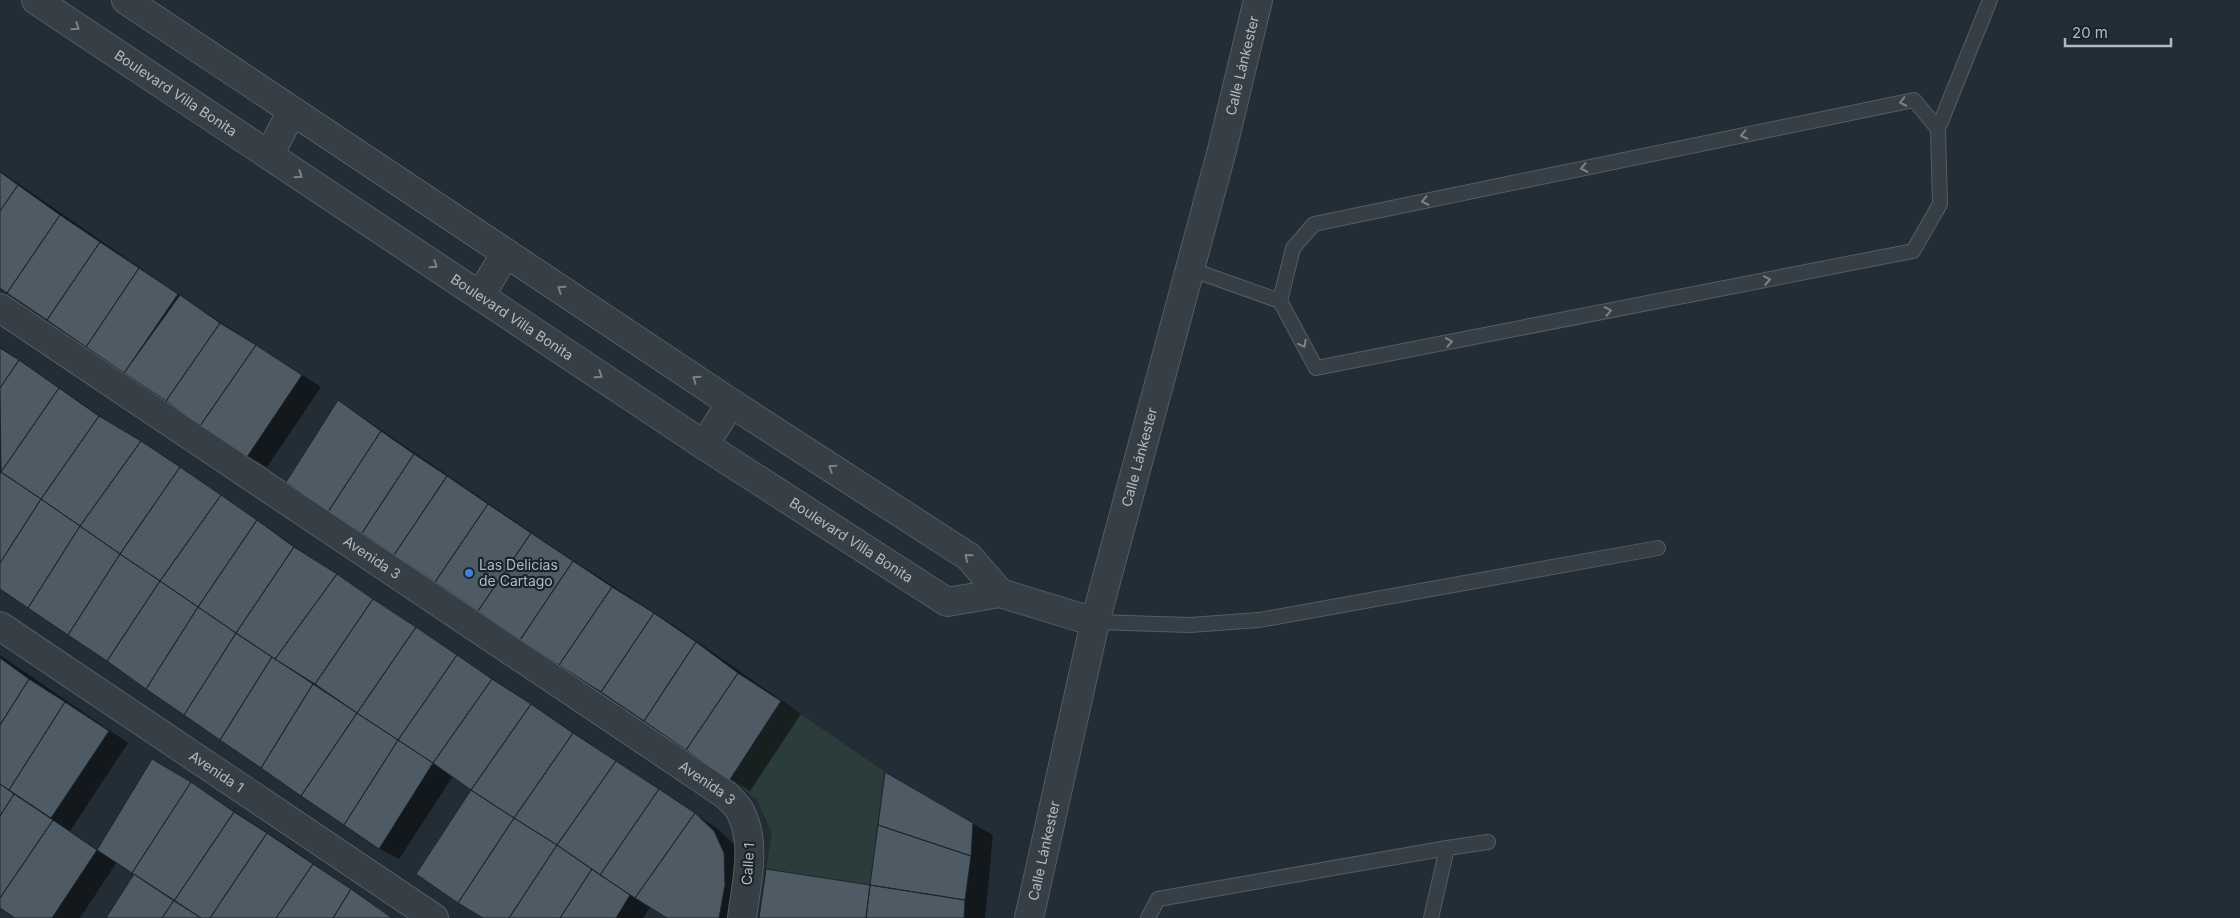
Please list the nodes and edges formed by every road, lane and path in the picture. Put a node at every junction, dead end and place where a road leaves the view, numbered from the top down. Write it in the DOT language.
graph roads {
  1 [pos="126,0"];
  2 [pos="1258,0"];
  3 [pos="1990,0"];
  4 [pos="38,1"];
  5 [pos="292,111"];
  6 [pos="1938,129"];
  7 [pos="268,155"];
  8 [pos="506,253"];
  9 [pos="1190,269"];
  10 [pos="480,296"];
  11 [pos="1280,301"];
  12 [pos="0,308"];
  13 [pos="731,402"];
  14 [pos="704,445"];
  15 [pos="1658,548"];
  16 [pos="1000,593"];
  17 [pos="1095,622"];
  18 [pos="0,626"];
  19 [pos="740,811"];
  20 [pos="1488,842"];
  21 [pos="1447,848"];
  22 [pos="434,918"];
  23 [pos="742,918"];
  24 [pos="1029,918"];
  25 [pos="1148,918"];
  26 [pos="1431,918"];
  1 -- 5 [label="street"];
  2 -- 9 [label="street, Calle Lánkester"];
  3 -- 6 [label="lane"];
  4 -- 7 [label="street, Boulevard Villa Bonita, one-way"];
  5 -- 7 [label="street"];
  5 -- 8 [label="street"];
  6 -- 11 [label="lane, one-way"];
  11 -- 6 [label="lane, one-way"];
  7 -- 10 [label="street, Boulevard Villa Bonita, one-way"];
  8 -- 10 [label="street"];
  13 -- 8 [label="street, one-way"];
  9 -- 11 [label="lane"];
  9 -- 17 [label="street, Calle Lánkester"];
  10 -- 14 [label="street, Boulevard Villa Bonita, one-way"];
  12 -- 19 [label="street, Avenida 3"];
  13 -- 14 [label="street"];
  16 -- 13 [label="street, one-way"];
  14 -- 16 [label="street, Boulevard Villa Bonita"];
  15 -- 17 [label="lane"];
  16 -- 17 [label="street, Boulevard Villa Bonita"];
  17 -- 24 [label="street, Calle Lánkester"];
  18 -- 22 [label="street, Avenida 1"];
  19 -- 23 [label="street, Calle 1"];
  20 -- 21 [label="lane"];
  21 -- 25 [label="lane"];
  21 -- 26 [label="lane"];
}
